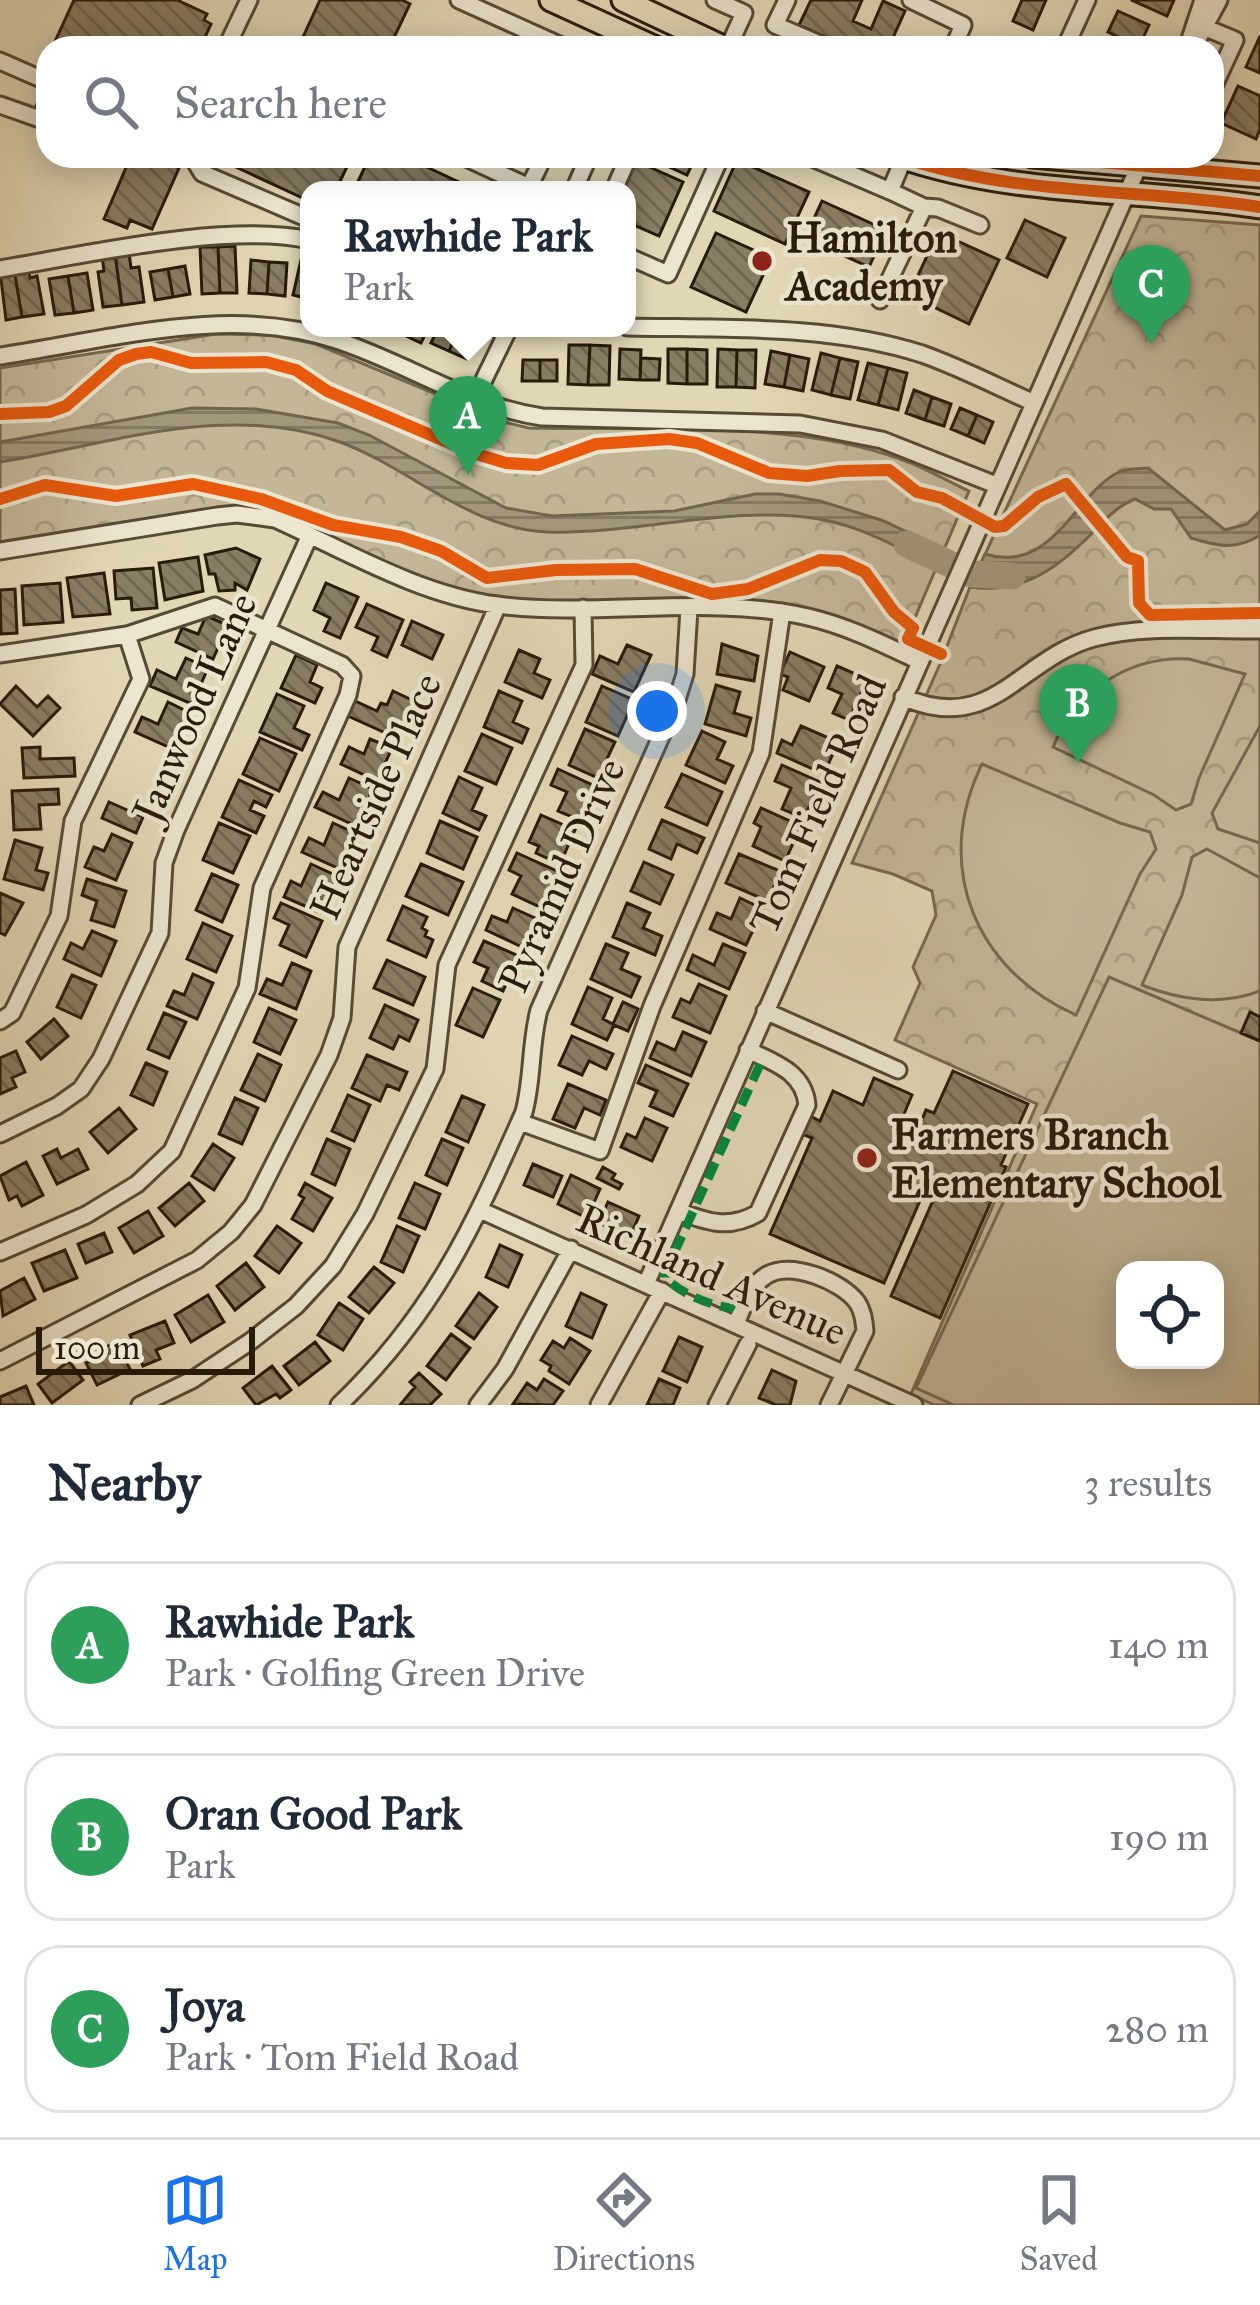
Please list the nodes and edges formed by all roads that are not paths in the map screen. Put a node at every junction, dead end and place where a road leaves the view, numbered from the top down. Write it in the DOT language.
graph roads {
  1 [pos="226,0"];
  2 [pos="459,0"];
  3 [pos="551,0"];
  4 [pos="623,0"];
  5 [pos="715,0"];
  6 [pos="787,0"];
  7 [pos="911,0"];
  8 [pos="1088,0"];
  9 [pos="1203,0"];
  10 [pos="1219,0"];
  11 [pos="246,4"];
  12 [pos="485,5"];
  13 [pos="656,7"];
  14 [pos="1207,28"];
  15 [pos="231,36"];
  16 [pos="543,36"];
  17 [pos="624,36"];
  18 [pos="647,36"];
  19 [pos="706,36"];
  20 [pos="733,36"];
  21 [pos="791,36"];
  22 [pos="958,36"];
  23 [pos="1071,36"];
  24 [pos="1193,36"];
  25 [pos="1200,36"];
  26 [pos="0,61"];
  27 [pos="1224,64"];
  28 [pos="36,77"];
  29 [pos="0,104"];
  30 [pos="36,118"];
  31 [pos="199,168"];
  32 [pos="489,168"];
  33 [pos="716,168"];
  34 [pos="836,168"];
  35 [pos="899,168"];
  36 [pos="948,168"];
  37 [pos="1137,168"];
  38 [pos="1224,168"];
  39 [pos="1260,176"];
  40 [pos="517,181"];
  41 [pos="890,191"];
  42 [pos="1124,193"];
  43 [pos="924,207"];
  44 [pos="1260,207"];
  45 [pos="300,215"];
  46 [pos="980,224"];
  47 [pos="300,240"];
  48 [pos="636,260"];
  49 [pos="0,269"];
  50 [pos="880,300"];
  51 [pos="636,327"];
  52 [pos="300,332"];
  53 [pos="322,337"];
  54 [pos="505,337"];
  55 [pos="0,356"];
  56 [pos="474,400"];
  57 [pos="1032,402"];
  58 [pos="996,484"];
  59 [pos="310,535"];
  60 [pos="0,551"];
  61 [pos="498,605"];
  62 [pos="584,608"];
  63 [pos="689,609"];
  64 [pos="782,612"];
  65 [pos="269,630"];
  66 [pos="1260,630"];
  67 [pos="127,635"];
  68 [pos="0,654"];
  69 [pos="919,661"];
  70 [pos="903,697"];
  71 [pos="765,1011"];
  72 [pos="0,1021"];
  73 [pos="748,1050"];
  74 [pos="898,1070"];
  75 [pos="520,1122"];
  76 [pos="0,1134"];
  77 [pos="480,1210"];
  78 [pos="678,1210"];
  79 [pos="571,1249"];
  80 [pos="0,1252"];
  81 [pos="646,1284"];
  82 [pos="662,1291"];
  83 [pos="736,1324"];
  84 [pos="748,1343"];
  85 [pos="0,1361"];
  86 [pos="845,1374"];
  87 [pos="140,1405"];
  88 [pos="339,1405"];
  89 [pos="478,1405"];
  90 [pos="599,1405"];
  91 [pos="717,1405"];
  92 [pos="830,1405"];
  93 [pos="914,1405"];
  1 -- 11 [label="street"];
  2 -- 12 [label="street"];
  3 -- 17 [label="main road"];
  4 -- 13 [label="main road"];
  5 -- 20 [label="street"];
  6 -- 21 [label="street"];
  7 -- 22 [label="street"];
  8 -- 23 [label="street"];
  9 -- 24 [label="street"];
  10 -- 14 [label="street"];
  11 -- 15 [label="street"];
  12 -- 16 [label="street"];
  13 -- 18 [label="street"];
  13 -- 19 [label="main road"];
  14 -- 25 [label="street"];
  14 -- 27 [label="street"];
  26 -- 28 [label="street"];
  29 -- 30 [label="street"];
  31 -- 45 [label="street"];
  32 -- 40 [label="street"];
  33 -- 48 [label="street"];
  34 -- 41 [label="street"];
  35 -- 41 [label="street"];
  36 -- 42 [label="main road"];
  37 -- 42 [label="street, Tom Field Road"];
  38 -- 39 [label="main road"];
  41 -- 43 [label="street"];
  42 -- 44 [label="main road"];
  42 -- 57 [label="street, Tom Field Road"];
  43 -- 46 [label="street"];
  43 -- 50 [label="street"];
  47 -- 49 [label="street"];
  51 -- 57 [label="street"];
  52 -- 55 [label="street"];
  53 -- 56 [label="street"];
  54 -- 56 [label="street"];
  56 -- 58 [label="street"];
  57 -- 58 [label="street, Tom Field Road"];
  58 -- 69 [label="street, Tom Field Road"];
  59 -- 60 [label="street"];
  59 -- 61 [label="street"];
  59 -- 65 [label="street, Janwood Lane"];
  61 -- 62 [label="street"];
  61 -- 85 [label="street, Heartside Place"];
  62 -- 63 [label="street"];
  62 -- 87 [label="street"];
  63 -- 64 [label="street"];
  63 -- 75 [label="street, Pyramid Drive"];
  64 -- 69 [label="street"];
  64 -- 75 [label="street"];
  65 -- 67 [label="street"];
  65 -- 76 [label="street, Janwood Lane"];
  65 -- 80 [label="street"];
  66 -- 70 [label="street"];
  67 -- 68 [label="street"];
  67 -- 72 [label="street"];
  69 -- 70 [label="street, Tom Field Road"];
  70 -- 71 [label="street, Tom Field Road"];
  71 -- 73 [label="street, Tom Field Road"];
  71 -- 74 [label="street"];
  73 -- 78 [label="street, Tom Field Road"];
  73 -- 78 [label="street"];
  75 -- 77 [label="street, Pyramid Drive"];
  77 -- 79 [label="street, Richland Avenue"];
  77 -- 88 [label="street, Pyramid Drive"];
  78 -- 81 [label="street, Tom Field Road"];
  79 -- 81 [label="street, Richland Avenue"];
  79 -- 89 [label="street"];
  81 -- 82 [label="street, Richland Avenue"];
  82 -- 83 [label="street, Richland Avenue"];
  82 -- 90 [label="street"];
  83 -- 86 [label="street, Richland Avenue"];
  83 -- 86 [label="street"];
  84 -- 91 [label="street"];
  86 -- 92 [label="street"];
  86 -- 93 [label="street, Richland Avenue"];
}
